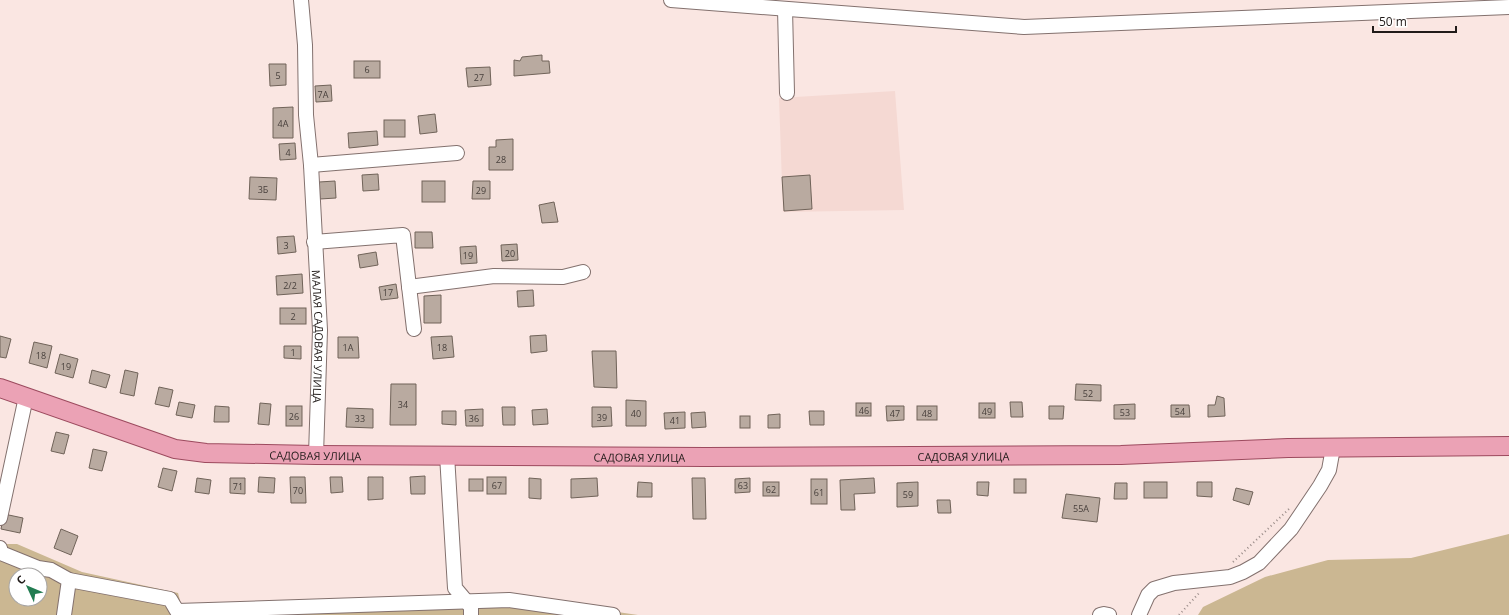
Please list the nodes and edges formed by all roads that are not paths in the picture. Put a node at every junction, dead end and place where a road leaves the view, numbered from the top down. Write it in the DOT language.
graph roads {
  1 [pos="301,0"];
  2 [pos="676,0"];
  3 [pos="1509,7"];
  4 [pos="785,9"];
  5 [pos="787,93"];
  6 [pos="457,153"];
  7 [pos="311,165"];
  8 [pos="314,242"];
  9 [pos="583,272"];
  10 [pos="409,287"];
  11 [pos="414,328"];
  12 [pos="0,388"];
  13 [pos="26,397"];
  14 [pos="1509,446"];
  15 [pos="1333,448"];
  16 [pos="316,455"];
  17 [pos="447,455"];
  18 [pos="0,518"];
  19 [pos="0,548"];
  20 [pos="69,580"];
  21 [pos="466,601"];
  22 [pos="64,615"];
  23 [pos="471,615"];
  24 [pos="613,615"];
  25 [pos="1100,615"];
  26 [pos="1109,615"];
  27 [pos="1139,615"];
  1 -- 7 [label="street, МАЛАЯ САДОВАЯ УЛИЦА"];
  2 -- 4 [label="street"];
  3 -- 4 [label="street"];
  4 -- 5 [label="street"];
  6 -- 7 [label="street"];
  7 -- 8 [label="street, МАЛАЯ САДОВАЯ УЛИЦА"];
  8 -- 10 [label="street"];
  8 -- 16 [label="street, МАЛАЯ САДОВАЯ УЛИЦА"];
  9 -- 10 [label="street"];
  10 -- 11 [label="street"];
  12 -- 13 [label="main road, САДОВАЯ УЛИЦА"];
  13 -- 16 [label="main road, САДОВАЯ УЛИЦА"];
  13 -- 18 [label="street"];
  14 -- 15 [label="main road, САДОВАЯ УЛИЦА"];
  15 -- 17 [label="main road, САДОВАЯ УЛИЦА"];
  15 -- 27 [label="street"];
  16 -- 17 [label="main road, САДОВАЯ УЛИЦА"];
  17 -- 21 [label="street"];
  19 -- 20 [label="street"];
  20 -- 21 [label="street"];
  20 -- 22 [label="street"];
  21 -- 23 [label="street"];
  21 -- 24 [label="street"];
  25 -- 26 [label="street"];
}
